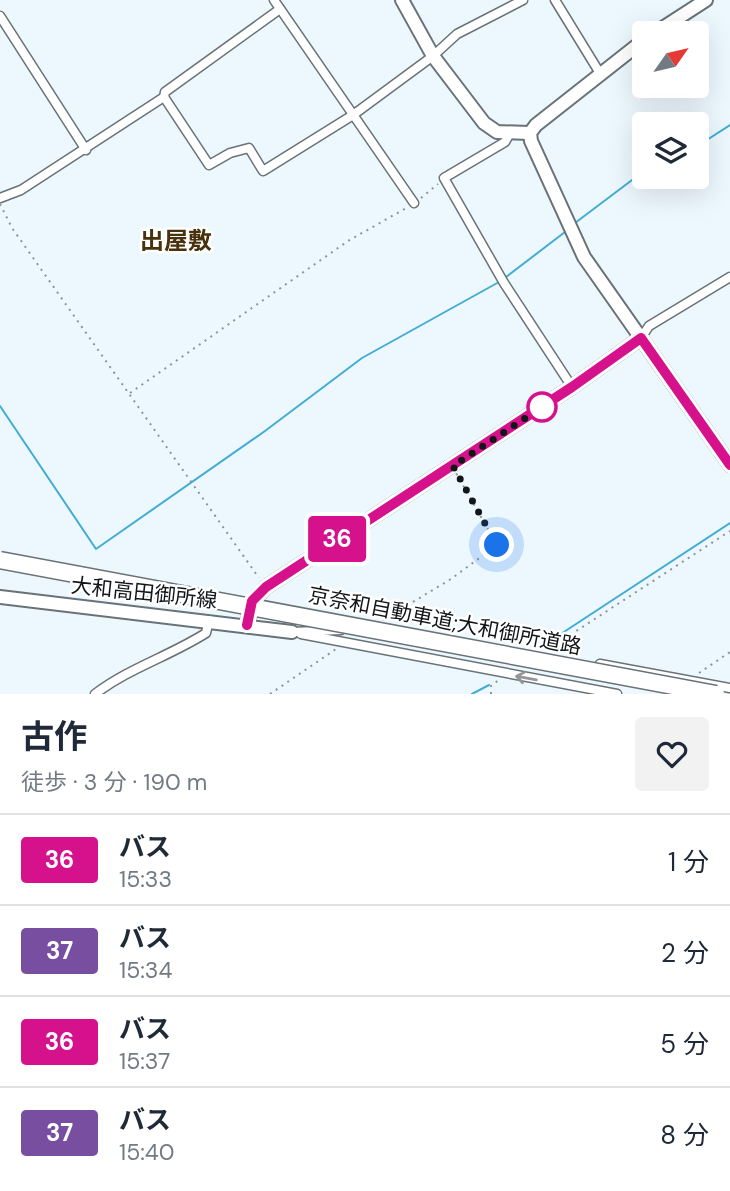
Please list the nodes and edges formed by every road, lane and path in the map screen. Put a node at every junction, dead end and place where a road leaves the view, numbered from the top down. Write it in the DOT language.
graph roads {
  1 [pos="274,0"];
  2 [pos="402,0"];
  3 [pos="523,0"];
  4 [pos="555,0"];
  5 [pos="706,0"];
  6 [pos="280,9"];
  7 [pos="0,16"];
  8 [pos="674,21"];
  9 [pos="632,50"];
  10 [pos="433,56"];
  11 [pos="601,75"];
  12 [pos="164,97"];
  13 [pos="353,115"];
  14 [pos="510,133"];
  15 [pos="530,133"];
  16 [pos="86,150"];
  17 [pos="444,178"];
  18 [pos="0,201"];
  19 [pos="414,203"];
  20 [pos="730,277"];
  21 [pos="641,338"];
  22 [pos="572,387"];
  23 [pos="129,394"];
  24 [pos="730,465"];
  25 [pos="453,466"];
  26 [pos="730,531"];
  27 [pos="0,560"];
  28 [pos="266,587"];
  29 [pos="0,597"];
  30 [pos="209,620"];
  31 [pos="247,625"];
  32 [pos="390,631"];
  33 [pos="292,632"];
  34 [pos="341,643"];
  35 [pos="730,652"];
  36 [pos="544,654"];
  37 [pos="506,674"];
  38 [pos="694,681"];
  39 [pos="730,688"];
  40 [pos="95,694"];
  41 [pos="270,694"];
  42 [pos="491,694"];
  43 [pos="617,694"];
  44 [pos="716,694"];
  1 -- 6 [label="street"];
  2 -- 10 [label="main road"];
  3 -- 10 [label="street"];
  4 -- 11 [label="street"];
  5 -- 8 [label="main road"];
  6 -- 12 [label="street"];
  6 -- 13 [label="street"];
  7 -- 16 [label="street"];
  9 -- 11 [label="main road"];
  10 -- 13 [label="street"];
  10 -- 14 [label="main road"];
  11 -- 15 [label="main road"];
  12 -- 13 [label="street"];
  12 -- 16 [label="street"];
  13 -- 19 [label="street"];
  14 -- 15 [label="main road"];
  14 -- 17 [label="street"];
  15 -- 21 [label="main road"];
  16 -- 18 [label="street"];
  17 -- 19 [label="path"];
  17 -- 22 [label="street"];
  18 -- 23 [label="path"];
  19 -- 23 [label="path"];
  20 -- 21 [label="street"];
  21 -- 22 [label="main road"];
  21 -- 24 [label="main road"];
  22 -- 25 [label="main road"];
  23 -- 28 [label="path"];
  25 -- 28 [label="main road"];
  25 -- 32 [label="path"];
  26 -- 36 [label="path"];
  27 -- 44 [label="highway, 京奈和自動車道;大和御所道路, bridge"];
  28 -- 31 [label="main road"];
  29 -- 30 [label="main road, 大和高田御所線"];
  30 -- 31 [label="main road, 大和高田御所線"];
  30 -- 40 [label="street"];
  31 -- 33 [label="main road, 大和高田御所線"];
  32 -- 33 [label="street"];
  32 -- 36 [label="street"];
  33 -- 34 [label="street"];
  34 -- 37 [label="street"];
  34 -- 41 [label="path"];
  35 -- 38 [label="path"];
  36 -- 38 [label="street"];
  37 -- 42 [label="path"];
  43 -- 37 [label="street, one-way"];
  38 -- 39 [label="street"];
}
